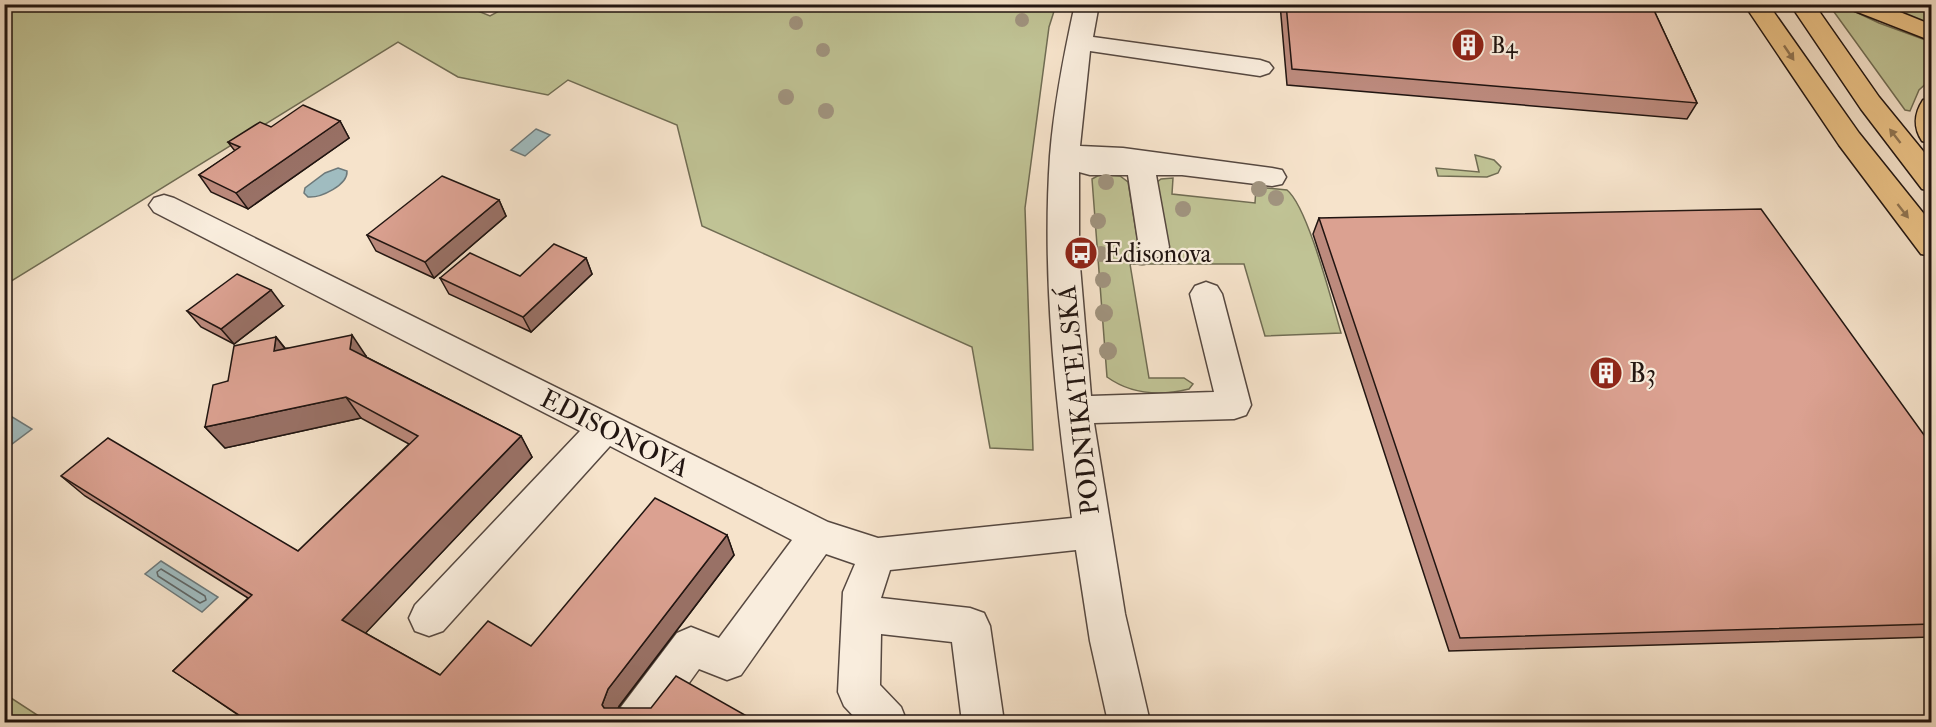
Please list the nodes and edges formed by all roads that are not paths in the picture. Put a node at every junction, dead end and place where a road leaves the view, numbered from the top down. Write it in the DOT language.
graph roads {
  1 [pos="1087,4"];
  2 [pos="1756,4"];
  3 [pos="1802,4"];
  4 [pos="1858,4"];
  5 [pos="1932,34"];
  6 [pos="1078,41"];
  7 [pos="1260,68"];
  8 [pos="1932,106"];
  9 [pos="1932,135"];
  10 [pos="1064,157"];
  11 [pos="1182,166"];
  12 [pos="1141,168"];
  13 [pos="1272,177"];
  14 [pos="1932,182"];
  15 [pos="164,205"];
  16 [pos="1932,246"];
  17 [pos="1154,247"];
  18 [pos="1206,294"];
  19 [pos="1074,410"];
  20 [pos="604,428"];
  21 [pos="1092,532"];
  22 [pos="818,536"];
  23 [pos="878,555"];
  24 [pos="862,614"];
  25 [pos="429,618"];
  26 [pos="636,723"];
  27 [pos="886,723"];
  28 [pos="983,723"];
  29 [pos="1129,723"];
  1 -- 6 [label="street, PODNIKATELSKÁ"];
  2 -- 16 [label="highway, one-way"];
  14 -- 3 [label="highway, one-way"];
  4 -- 5 [label="highway"];
  6 -- 7 [label="street"];
  6 -- 10 [label="street, PODNIKATELSKÁ"];
  8 -- 9 [label="highway"];
  10 -- 11 [label="street"];
  10 -- 12 [label="street"];
  10 -- 19 [label="street, PODNIKATELSKÁ"];
  11 -- 12 [label="street"];
  11 -- 13 [label="street"];
  12 -- 17 [label="street"];
  15 -- 20 [label="street, EDISONOVA"];
  18 -- 19 [label="street"];
  19 -- 21 [label="street, PODNIKATELSKÁ"];
  20 -- 22 [label="street, EDISONOVA"];
  20 -- 25 [label="street"];
  21 -- 23 [label="street, EDISONOVA"];
  21 -- 29 [label="street, PODNIKATELSKÁ"];
  22 -- 23 [label="street, EDISONOVA"];
  22 -- 26 [label="street"];
  23 -- 24 [label="street"];
  24 -- 27 [label="street"];
  24 -- 28 [label="street"];
}
